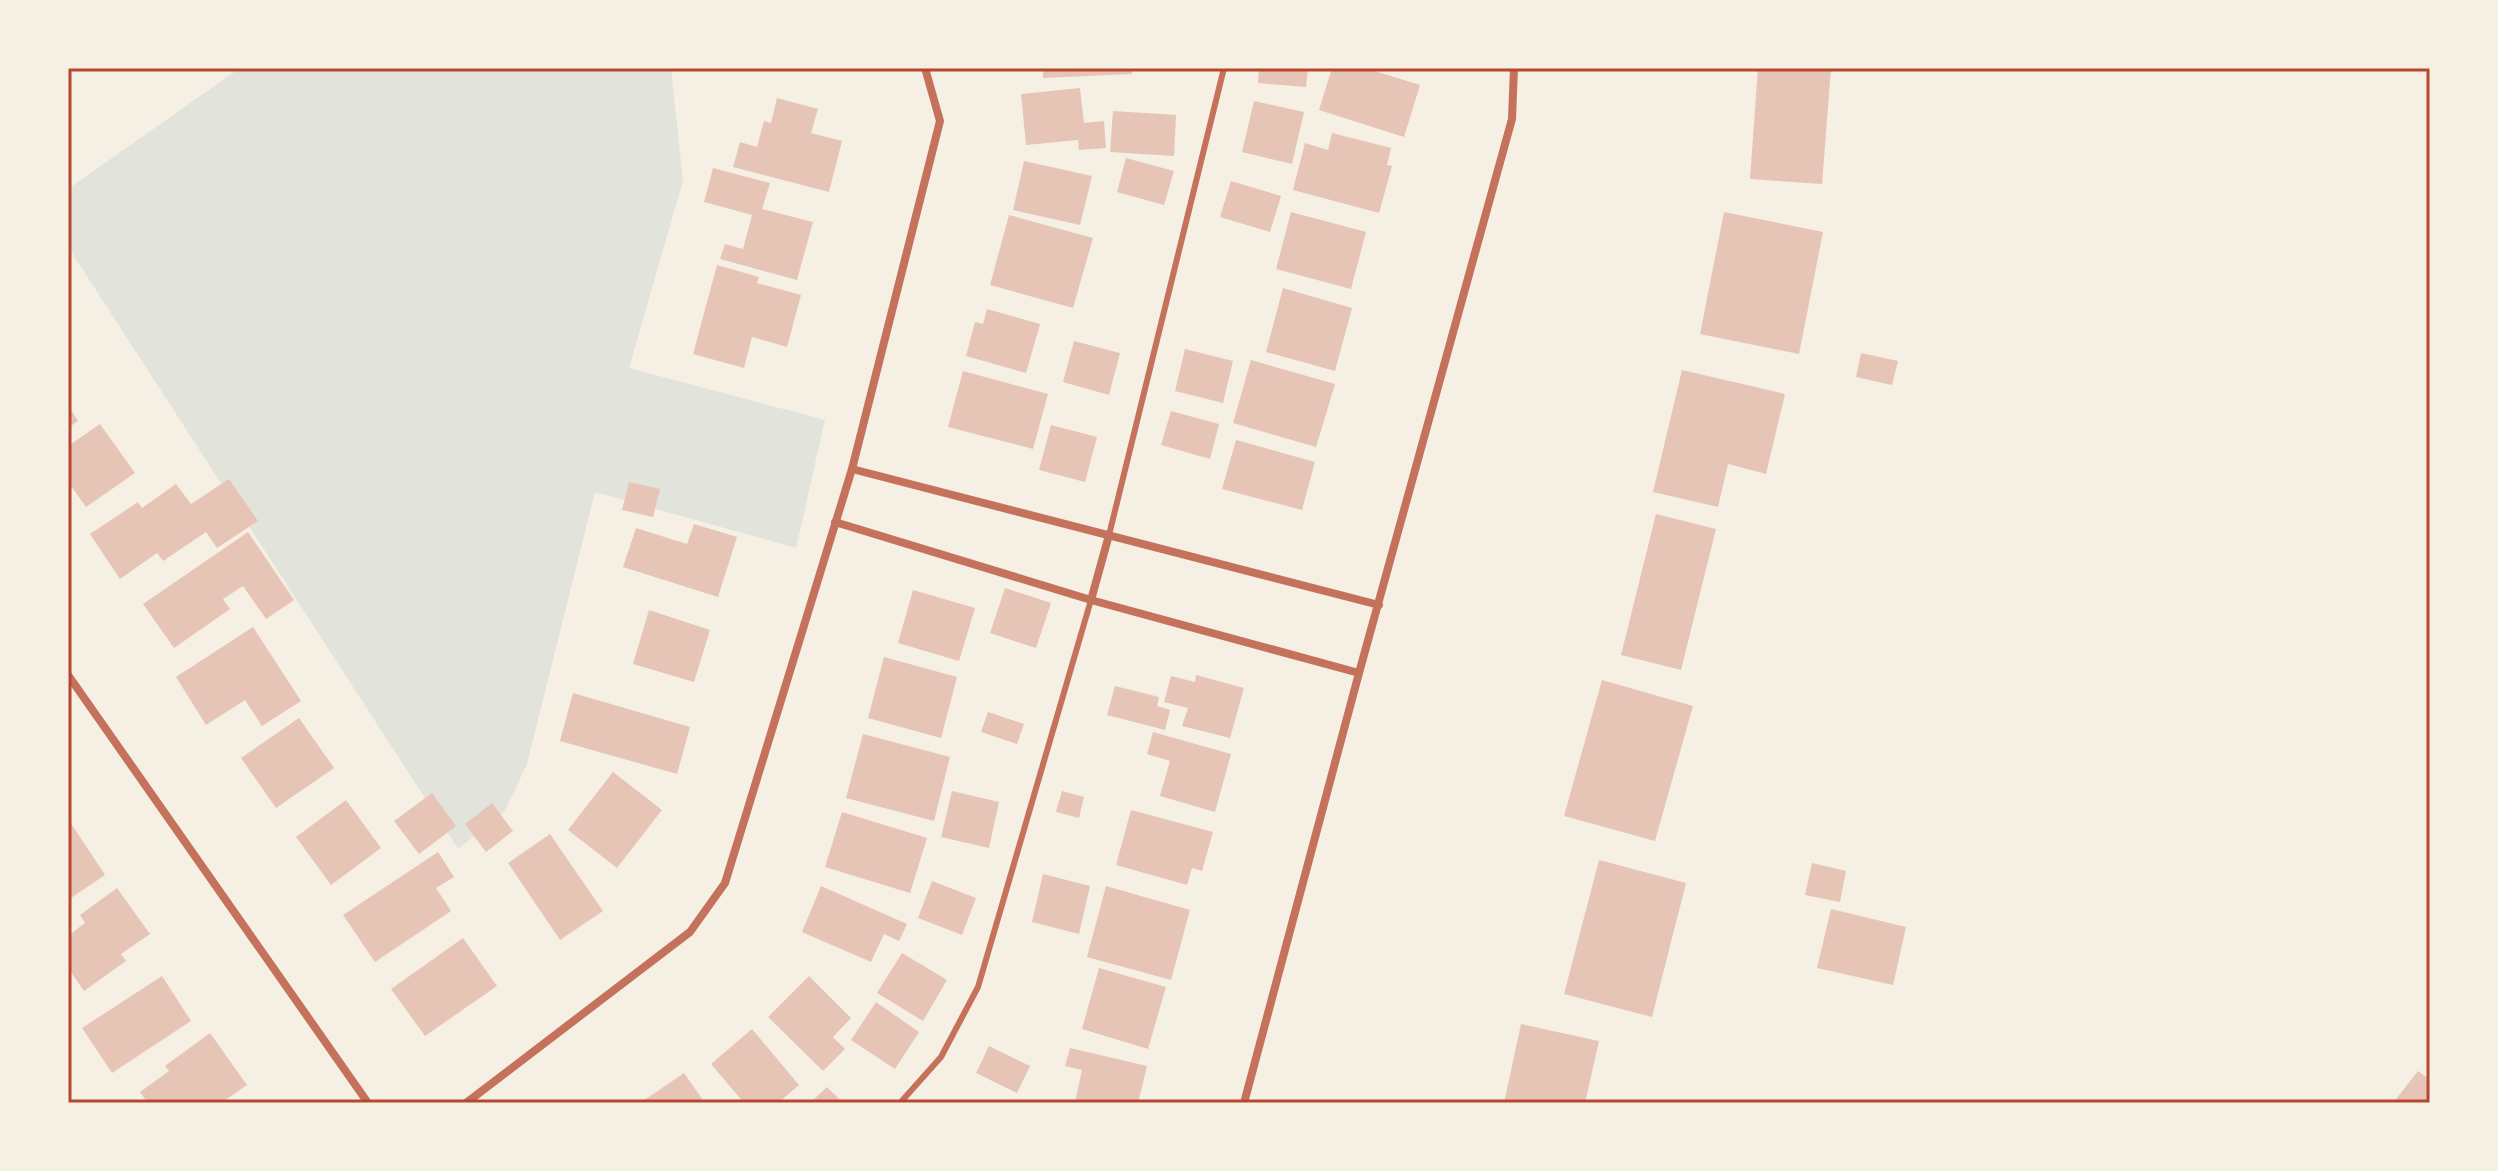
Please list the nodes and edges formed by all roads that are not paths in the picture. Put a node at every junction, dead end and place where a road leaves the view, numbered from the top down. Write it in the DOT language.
graph roads {
  1 [pos="925,68"];
  2 [pos="1224,68"];
  3 [pos="1514,68"];
  4 [pos="852,469"];
  5 [pos="835,522"];
  6 [pos="1109,535"];
  7 [pos="1091,600"];
  8 [pos="1379,605"];
  9 [pos="1359,673"];
  10 [pos="68,675"];
  11 [pos="368,1103"];
  12 [pos="466,1103"];
  13 [pos="900,1103"];
  14 [pos="1244,1103"];
  1 -- 4 [label="street"];
  2 -- 6 [label="lane"];
  3 -- 8 [label="street"];
  4 -- 5 [label="street"];
  4 -- 6 [label="street"];
  5 -- 7 [label="street"];
  5 -- 12 [label="street"];
  6 -- 7 [label="street"];
  6 -- 8 [label="street"];
  7 -- 9 [label="street"];
  7 -- 13 [label="lane"];
  8 -- 9 [label="street"];
  9 -- 14 [label="street"];
  10 -- 11 [label="street"];
}
